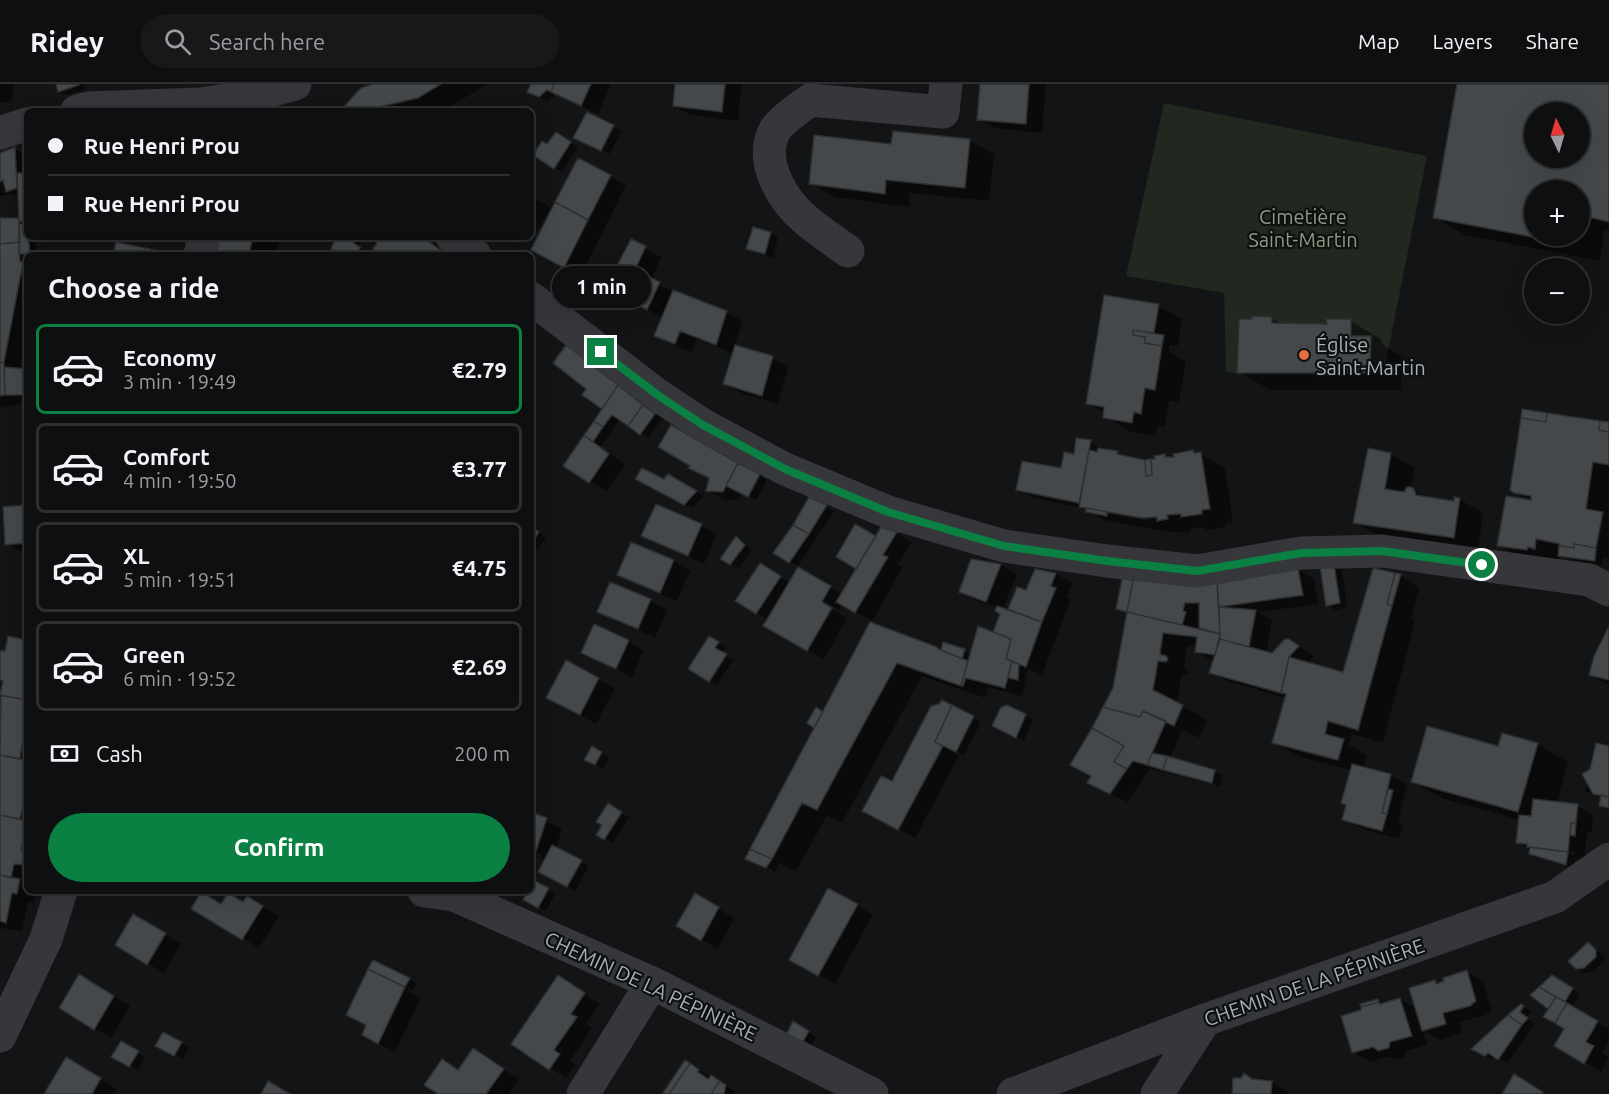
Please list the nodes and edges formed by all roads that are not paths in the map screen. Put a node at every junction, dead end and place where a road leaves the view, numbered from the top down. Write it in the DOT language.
graph roads {
  1 [pos="295,84"];
  2 [pos="946,84"];
  3 [pos="811,92"];
  4 [pos="251,101"];
  5 [pos="89,108"];
  6 [pos="24,125"];
  7 [pos="0,133"];
  8 [pos="456,240"];
  9 [pos="848,251"];
  10 [pos="472,252"];
  11 [pos="534,300"];
  12 [pos="1609,590"];
  13 [pos="1609,859"];
  14 [pos="60,894"];
  15 [pos="446,894"];
  16 [pos="652,983"];
  17 [pos="1205,1020"];
  18 [pos="3,1022"];
  19 [pos="583,1094"];
  20 [pos="872,1094"];
  21 [pos="1013,1094"];
  22 [pos="1157,1094"];
  1 -- 4 [label="street"];
  2 -- 3 [label="street"];
  3 -- 9 [label="street"];
  4 -- 5 [label="street"];
  6 -- 7 [label="street"];
  8 -- 10 [label="street"];
  11 -- 12 [label="street"];
  13 -- 17 [label="street, CHEMIN DE LA PÉPINIÈRE"];
  14 -- 18 [label="street"];
  15 -- 16 [label="street, CHEMIN DE LA PÉPINIÈRE"];
  16 -- 19 [label="street"];
  16 -- 20 [label="street, CHEMIN DE LA PÉPINIÈRE"];
  17 -- 21 [label="street, CHEMIN DE LA PÉPINIÈRE"];
  17 -- 22 [label="street"];
}
